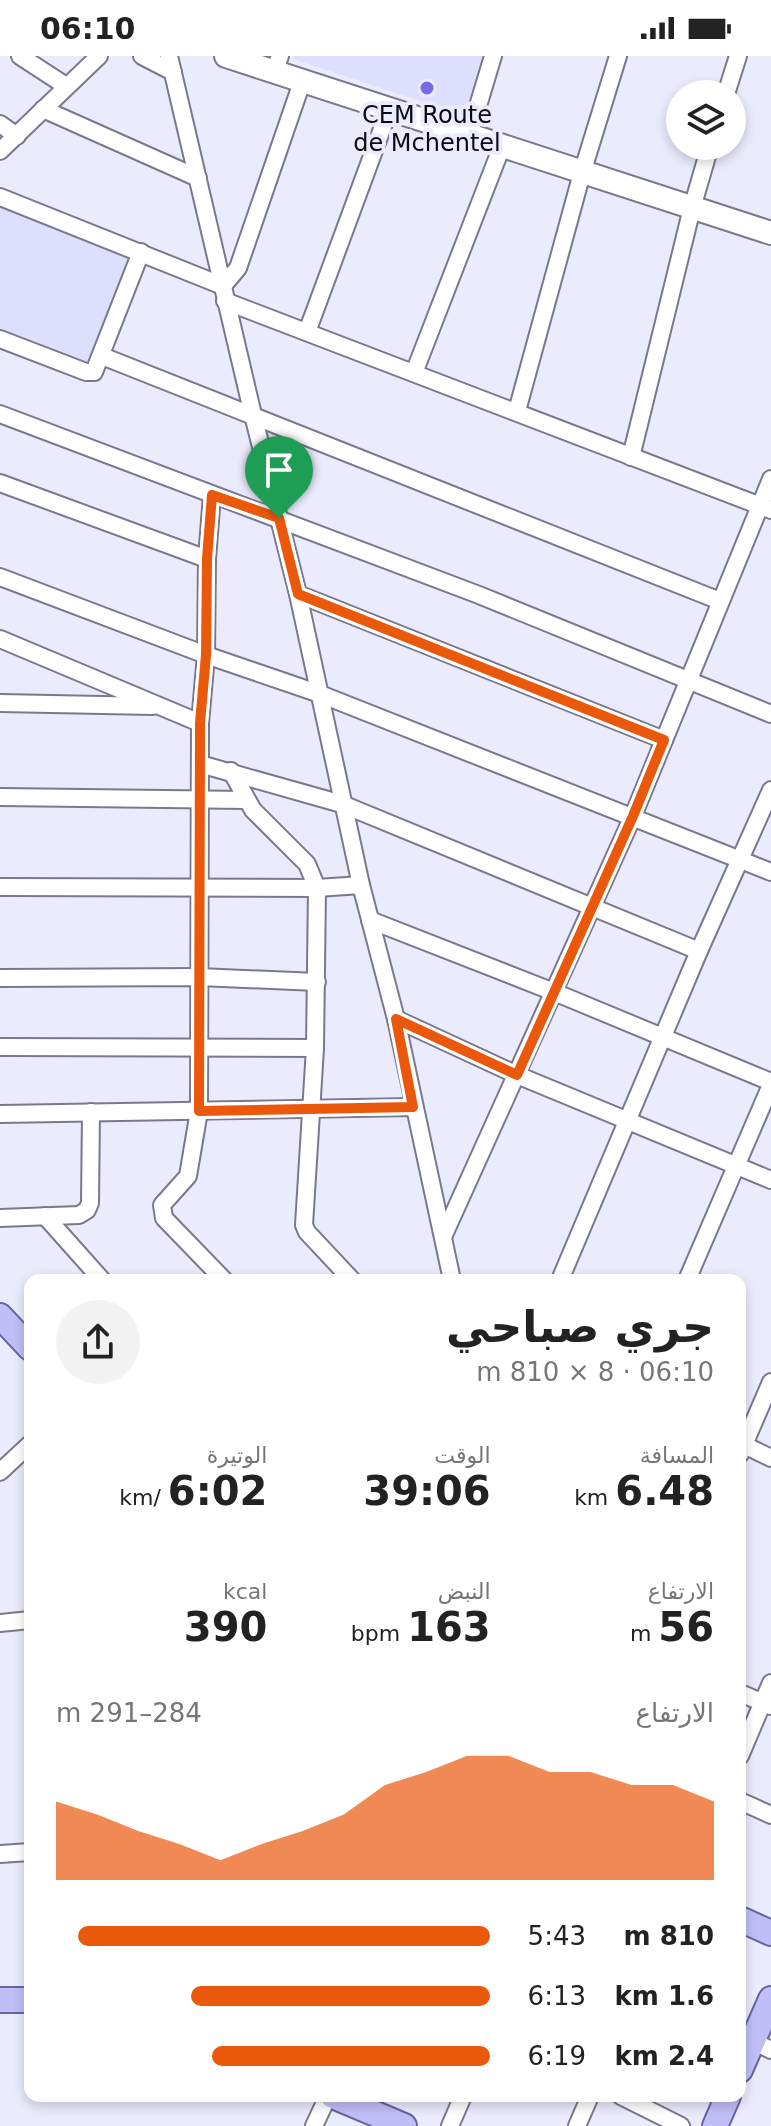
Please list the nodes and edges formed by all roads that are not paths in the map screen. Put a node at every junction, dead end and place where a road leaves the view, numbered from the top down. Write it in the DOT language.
graph roads {
  1 [pos="20,56"];
  2 [pos="99,56"];
  3 [pos="142,56"];
  4 [pos="226,56"];
  5 [pos="493,56"];
  6 [pos="618,56"];
  7 [pos="738,56"];
  8 [pos="171,64"];
  9 [pos="277,64"];
  10 [pos="730,80"];
  11 [pos="302,82"];
  12 [pos="66,86"];
  13 [pos="43,109"];
  14 [pos="389,110"];
  15 [pos="0,124"];
  16 [pos="17,136"];
  17 [pos="469,136"];
  18 [pos="502,146"];
  19 [pos="0,151"];
  20 [pos="706,160"];
  21 [pos="582,173"];
  22 [pos="198,178"];
  23 [pos="0,197"];
  24 [pos="692,208"];
  25 [pos="771,233"];
  26 [pos="141,252"];
  27 [pos="224,294"];
  28 [pos="307,332"];
  29 [pos="0,339"];
  30 [pos="102,356"];
  31 [pos="414,373"];
  32 [pos="517,411"];
  33 [pos="0,414"];
  34 [pos="253,415"];
  35 [pos="631,457"];
  36 [pos="771,479"];
  37 [pos="0,483"];
  38 [pos="212,495"];
  39 [pos="766,507"];
  40 [pos="279,518"];
  41 [pos="207,559"];
  42 [pos="0,577"];
  43 [pos="298,594"];
  44 [pos="720,601"];
  45 [pos="0,639"];
  46 [pos="206,655"];
  47 [pos="688,681"];
  48 [pos="320,694"];
  49 [pos="0,703"];
  50 [pos="162,706"];
  51 [pos="771,714"];
  52 [pos="200,723"];
  53 [pos="664,740"];
  54 [pos="200,764"];
  55 [pos="231,771"];
  56 [pos="771,790"];
  57 [pos="0,797"];
  58 [pos="246,800"];
  59 [pos="200,801"];
  60 [pos="342,804"];
  61 [pos="633,816"];
  62 [pos="741,859"];
  63 [pos="771,872"];
  64 [pos="361,885"];
  65 [pos="201,886"];
  66 [pos="0,887"];
  67 [pos="317,888"];
  68 [pos="593,905"];
  69 [pos="370,920"];
  70 [pos="699,951"];
  71 [pos="199,977"];
  72 [pos="0,978"];
  73 [pos="317,982"];
  74 [pos="554,992"];
  75 [pos="396,1019"];
  76 [pos="663,1037"];
  77 [pos="0,1047"];
  78 [pos="198,1048"];
  79 [pos="315,1048"];
  80 [pos="517,1075"];
  81 [pos="771,1084"];
  82 [pos="413,1107"];
  83 [pos="199,1111"];
  84 [pos="312,1111"];
  85 [pos="91,1112"];
  86 [pos="0,1114"];
  87 [pos="629,1120"];
  88 [pos="737,1165"];
  89 [pos="771,1180"];
  90 [pos="45,1216"];
  91 [pos="0,1218"];
  92 [pos="443,1237"];
  93 [pos="97,1274"];
  94 [pos="211,1274"];
  95 [pos="346,1274"];
  96 [pos="451,1274"];
  97 [pos="563,1274"];
  98 [pos="690,1274"];
  99 [pos="3,1325"];
  100 [pos="24,1343"];
  101 [pos="771,1382"];
  102 [pos="746,1436"];
  103 [pos="746,1449"];
  104 [pos="24,1450"];
  105 [pos="771,1458"];
  106 [pos="0,1472"];
  107 [pos="24,1621"];
  108 [pos="0,1623"];
  109 [pos="771,1683"];
  110 [pos="746,1695"];
  111 [pos="767,1704"];
  112 [pos="746,1744"];
  113 [pos="746,1804"];
  114 [pos="771,1815"];
  115 [pos="24,1852"];
  116 [pos="0,1854"];
  117 [pos="746,1922"];
  118 [pos="771,1933"];
  119 [pos="771,1999"];
  120 [pos="0,2000"];
  121 [pos="24,2000"];
  122 [pos="755,2042"];
  123 [pos="328,2102"];
  124 [pos="346,2102"];
  125 [pos="460,2102"];
  126 [pos="587,2102"];
  127 [pos="633,2102"];
  128 [pos="725,2102"];
  129 [pos="314,2126"];
  130 [pos="404,2126"];
  131 [pos="450,2126"];
  132 [pos="577,2126"];
  133 [pos="681,2126"];
  134 [pos="715,2126"];
  1 -- 12 [label="street"];
  2 -- 12 [label="street"];
  3 -- 8 [label="street"];
  4 -- 9 [label="street"];
  5 -- 17 [label="street"];
  6 -- 21 [label="street"];
  7 -- 10 [label="street"];
  8 -- 22 [label="street"];
  9 -- 11 [label="street"];
  11 -- 14 [label="street"];
  11 -- 27 [label="street"];
  12 -- 13 [label="street"];
  13 -- 16 [label="street"];
  13 -- 22 [label="street"];
  14 -- 17 [label="street"];
  14 -- 28 [label="street"];
  15 -- 16 [label="street"];
  16 -- 19 [label="street"];
  17 -- 18 [label="street"];
  18 -- 21 [label="street"];
  18 -- 31 [label="street"];
  20 -- 24 [label="street"];
  21 -- 24 [label="street"];
  21 -- 32 [label="street"];
  22 -- 27 [label="street"];
  23 -- 26 [label="street"];
  24 -- 25 [label="street"];
  24 -- 35 [label="street"];
  26 -- 27 [label="street"];
  26 -- 30 [label="street"];
  27 -- 28 [label="street"];
  27 -- 34 [label="street"];
  28 -- 31 [label="street"];
  29 -- 30 [label="street"];
  30 -- 34 [label="street"];
  31 -- 32 [label="street"];
  32 -- 35 [label="street"];
  33 -- 38 [label="street"];
  34 -- 40 [label="street"];
  34 -- 44 [label="street"];
  35 -- 39 [label="street"];
  36 -- 39 [label="street"];
  37 -- 41 [label="street"];
  38 -- 40 [label="street"];
  38 -- 41 [label="street"];
  39 -- 44 [label="street"];
  40 -- 43 [label="street"];
  40 -- 47 [label="street"];
  41 -- 46 [label="street"];
  42 -- 46 [label="street"];
  43 -- 48 [label="street"];
  43 -- 53 [label="street"];
  44 -- 47 [label="street"];
  45 -- 50 [label="street"];
  46 -- 48 [label="street"];
  46 -- 52 [label="street"];
  47 -- 51 [label="street"];
  47 -- 53 [label="street"];
  48 -- 60 [label="street"];
  48 -- 61 [label="street"];
  49 -- 50 [label="street"];
  50 -- 52 [label="street"];
  52 -- 54 [label="street"];
  53 -- 61 [label="street"];
  54 -- 55 [label="street"];
  54 -- 59 [label="street"];
  55 -- 58 [label="street"];
  55 -- 60 [label="street"];
  56 -- 62 [label="street"];
  57 -- 59 [label="street"];
  58 -- 59 [label="street"];
  58 -- 67 [label="street"];
  59 -- 65 [label="street"];
  60 -- 64 [label="street"];
  60 -- 68 [label="street"];
  61 -- 62 [label="street"];
  61 -- 68 [label="street"];
  62 -- 63 [label="street"];
  62 -- 70 [label="street"];
  64 -- 67 [label="street"];
  64 -- 69 [label="street"];
  65 -- 66 [label="street"];
  65 -- 67 [label="street"];
  65 -- 71 [label="street"];
  67 -- 73 [label="street"];
  68 -- 70 [label="street"];
  68 -- 74 [label="street"];
  69 -- 74 [label="street"];
  69 -- 75 [label="street"];
  70 -- 76 [label="street"];
  71 -- 72 [label="street"];
  71 -- 73 [label="street"];
  71 -- 78 [label="street"];
  73 -- 79 [label="street"];
  74 -- 76 [label="street"];
  74 -- 80 [label="street"];
  75 -- 80 [label="street"];
  75 -- 82 [label="street"];
  76 -- 81 [label="street"];
  76 -- 87 [label="street"];
  77 -- 78 [label="street"];
  78 -- 79 [label="street"];
  78 -- 83 [label="street"];
  79 -- 84 [label="street"];
  80 -- 87 [label="street"];
  80 -- 92 [label="street"];
  81 -- 88 [label="street"];
  82 -- 84 [label="street"];
  82 -- 92 [label="street"];
  83 -- 84 [label="street"];
  83 -- 85 [label="street"];
  83 -- 94 [label="street"];
  84 -- 95 [label="street"];
  85 -- 86 [label="street"];
  85 -- 90 [label="street"];
  87 -- 88 [label="street"];
  87 -- 97 [label="street"];
  88 -- 89 [label="street"];
  88 -- 98 [label="street"];
  90 -- 91 [label="street"];
  90 -- 93 [label="street"];
  92 -- 96 [label="street"];
  99 -- 100 [label="main road"];
  101 -- 102 [label="street"];
  103 -- 105 [label="street"];
  104 -- 106 [label="street"];
  107 -- 108 [label="street"];
  109 -- 111 [label="street"];
  110 -- 111 [label="street"];
  111 -- 112 [label="street"];
  113 -- 114 [label="street"];
  115 -- 116 [label="street"];
  117 -- 118 [label="main road"];
  119 -- 122 [label="main road"];
  120 -- 121 [label="main road"];
  123 -- 129 [label="street"];
  124 -- 130 [label="main road"];
  125 -- 131 [label="street"];
  126 -- 132 [label="street"];
  127 -- 133 [label="street"];
  128 -- 134 [label="main road"];
}
